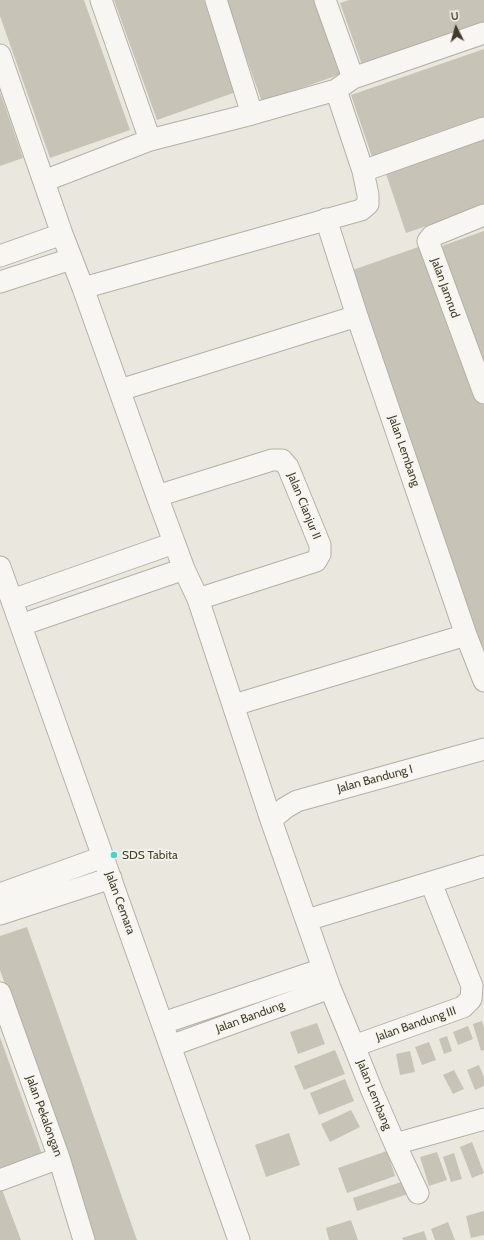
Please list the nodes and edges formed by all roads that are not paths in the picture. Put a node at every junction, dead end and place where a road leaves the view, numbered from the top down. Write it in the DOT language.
graph roads {
  1 [pos="101,0"];
  2 [pos="216,0"];
  3 [pos="327,1"];
  4 [pos="484,33"];
  5 [pos="0,55"];
  6 [pos="353,78"];
  7 [pos="336,90"];
  8 [pos="252,114"];
  9 [pos="484,128"];
  10 [pos="150,140"];
  11 [pos="363,171"];
  12 [pos="44,181"];
  13 [pos="484,215"];
  14 [pos="326,219"];
  15 [pos="62,234"];
  16 [pos="0,256"];
  17 [pos="71,259"];
  18 [pos="0,282"];
  19 [pos="83,288"];
  20 [pos="357,316"];
  21 [pos="120,390"];
  22 [pos="484,393"];
  23 [pos="157,496"];
  24 [pos="174,543"];
  25 [pos="0,567"];
  26 [pos="184,569"];
  27 [pos="198,599"];
  28 [pos="12,600"];
  29 [pos="21,625"];
  30 [pos="466,635"];
  31 [pos="484,681"];
  32 [pos="234,705"];
  33 [pos="484,749"];
  34 [pos="271,820"];
  35 [pos="103,857"];
  36 [pos="484,866"];
  37 [pos="111,878"];
  38 [pos="431,883"];
  39 [pos="0,894"];
  40 [pos="0,914"];
  41 [pos="306,920"];
  42 [pos="326,979"];
  43 [pos="0,993"];
  44 [pos="163,1023"];
  45 [pos="170,1046"];
  46 [pos="354,1046"];
  47 [pos="484,1118"];
  48 [pos="395,1144"];
  49 [pos="59,1158"];
  50 [pos="0,1180"];
  51 [pos="418,1193"];
  52 [pos="84,1240"];
  53 [pos="239,1240"];
  1 -- 10 [label="street"];
  2 -- 8 [label="street"];
  3 -- 6 [label="street"];
  4 -- 6 [label="street"];
  5 -- 12 [label="street, Jalan Lembang"];
  6 -- 7 [label="street"];
  7 -- 8 [label="street"];
  7 -- 11 [label="street"];
  8 -- 10 [label="street"];
  9 -- 11 [label="street"];
  10 -- 12 [label="street"];
  11 -- 14 [label="street"];
  12 -- 15 [label="street, Jalan Lembang"];
  13 -- 22 [label="street, Jalan Jamrud"];
  14 -- 19 [label="street"];
  14 -- 20 [label="street, Jalan Lembang"];
  15 -- 16 [label="street"];
  15 -- 17 [label="street, Jalan Lembang"];
  17 -- 18 [label="street"];
  17 -- 19 [label="street, Jalan Lembang"];
  19 -- 21 [label="street, Jalan Lembang"];
  20 -- 21 [label="street"];
  20 -- 30 [label="street, Jalan Lembang"];
  21 -- 23 [label="street, Jalan Lembang"];
  23 -- 24 [label="street, Jalan Lembang"];
  23 -- 27 [label="street, Jalan Cianjur II"];
  24 -- 26 [label="street, Jalan Lembang"];
  24 -- 28 [label="street"];
  25 -- 28 [label="street, Jalan Cemara"];
  26 -- 27 [label="street, Jalan Lembang"];
  26 -- 29 [label="street"];
  27 -- 32 [label="street, Jalan Lembang"];
  28 -- 29 [label="street, Jalan Cemara"];
  29 -- 35 [label="street, Jalan Cemara"];
  30 -- 31 [label="street, Jalan Lembang"];
  30 -- 32 [label="street"];
  32 -- 34 [label="street, Jalan Lembang"];
  33 -- 34 [label="street, Jalan Bandung I"];
  34 -- 41 [label="street, Jalan Lembang"];
  35 -- 37 [label="street, Jalan Cemara"];
  35 -- 39 [label="street"];
  36 -- 38 [label="street"];
  37 -- 40 [label="street"];
  37 -- 44 [label="street, Jalan Cemara"];
  38 -- 41 [label="street"];
  38 -- 46 [label="street, Jalan Bandung III"];
  41 -- 42 [label="street, Jalan Lembang"];
  42 -- 44 [label="street, Jalan Bandung"];
  42 -- 45 [label="street, Jalan Bandung"];
  42 -- 46 [label="street, Jalan Lembang"];
  43 -- 49 [label="street, Jalan Pekalongan"];
  44 -- 45 [label="street, Jalan Cemara"];
  45 -- 53 [label="street, Jalan Cemara"];
  46 -- 48 [label="street, Jalan Lembang"];
  47 -- 48 [label="street, Jalan Lembang"];
  48 -- 51 [label="street, Jalan Lembang"];
  49 -- 50 [label="street"];
  49 -- 52 [label="street, Jalan Pekalongan"];
}
